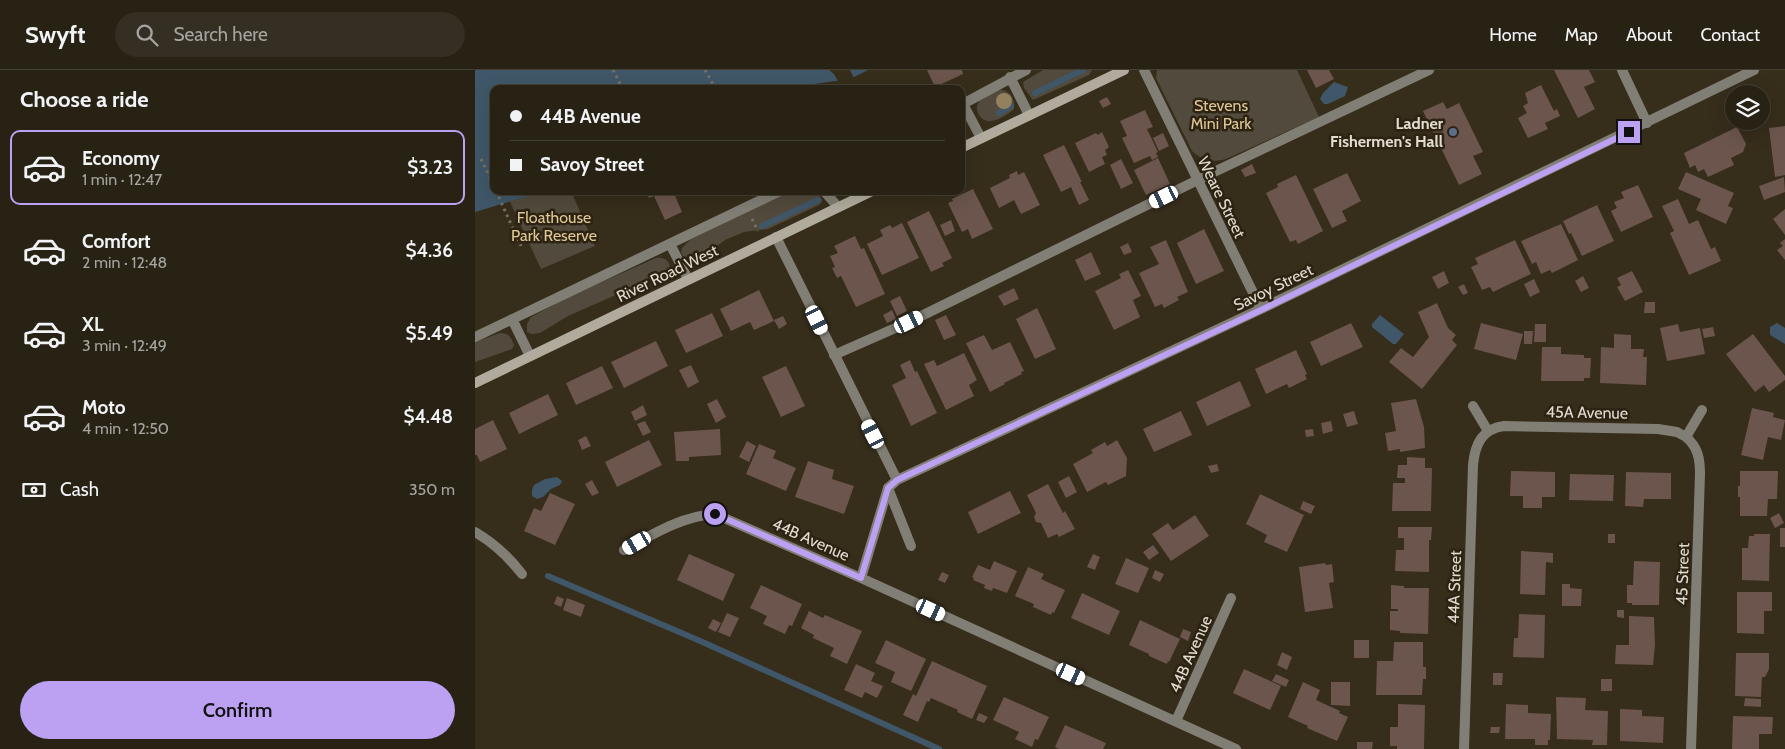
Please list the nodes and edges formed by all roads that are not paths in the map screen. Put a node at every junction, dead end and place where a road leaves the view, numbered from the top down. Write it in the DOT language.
graph roads {
  1 [pos="1026,70"];
  2 [pos="1124,70"];
  3 [pos="1144,70"];
  4 [pos="1429,70"];
  5 [pos="1622,70"];
  6 [pos="1754,70"];
  7 [pos="1105,74"];
  8 [pos="1010,77"];
  9 [pos="965,103"];
  10 [pos="965,110"];
  11 [pos="1029,115"];
  12 [pos="1647,123"];
  13 [pos="981,138"];
  14 [pos="965,146"];
  15 [pos="1198,180"];
  16 [pos="773,195"];
  17 [pos="828,195"];
  18 [pos="864,195"];
  19 [pos="838,207"];
  20 [pos="776,237"];
  21 [pos="670,244"];
  22 [pos="688,279"];
  23 [pos="1261,310"];
  24 [pos="512,319"];
  25 [pos="475,337"];
  26 [pos="834,355"];
  27 [pos="530,356"];
  28 [pos="475,382"];
  29 [pos="1473,406"];
  30 [pos="1702,410"];
  31 [pos="1487,431"];
  32 [pos="1686,437"];
  33 [pos="897,480"];
  34 [pos="888,488"];
  35 [pos="475,532"];
  36 [pos="911,546"];
  37 [pos="624,550"];
  38 [pos="522,574"];
  39 [pos="861,578"];
  40 [pos="1231,598"];
  41 [pos="1176,721"];
  42 [pos="1236,749"];
  43 [pos="1463,749"];
  44 [pos="1691,749"];
  1 -- 8 [label="street"];
  2 -- 7 [label="street"];
  3 -- 15 [label="street, Weare Street"];
  4 -- 15 [label="street"];
  5 -- 12 [label="street"];
  6 -- 12 [label="street, Savoy Street"];
  7 -- 11 [label="street"];
  8 -- 9 [label="street"];
  8 -- 11 [label="street"];
  10 -- 13 [label="street"];
  11 -- 13 [label="street"];
  12 -- 23 [label="street, Savoy Street"];
  13 -- 14 [label="street"];
  15 -- 23 [label="street, Weare Street"];
  15 -- 26 [label="street"];
  16 -- 21 [label="street"];
  17 -- 19 [label="street"];
  18 -- 19 [label="street, River Road West"];
  19 -- 20 [label="street, River Road West"];
  20 -- 22 [label="street, River Road West"];
  20 -- 26 [label="street"];
  21 -- 22 [label="street"];
  21 -- 24 [label="street"];
  22 -- 27 [label="street, River Road West"];
  23 -- 33 [label="street, Savoy Street"];
  24 -- 25 [label="street"];
  24 -- 27 [label="street"];
  26 -- 33 [label="street"];
  27 -- 28 [label="street, River Road West"];
  29 -- 31 [label="street"];
  30 -- 32 [label="street"];
  31 -- 32 [label="street, 45A Avenue"];
  31 -- 43 [label="street, 44A Street"];
  32 -- 44 [label="street, 45 Street"];
  33 -- 34 [label="street, Savoy Street"];
  34 -- 36 [label="street"];
  34 -- 39 [label="street"];
  35 -- 38 [label="street"];
  37 -- 39 [label="street, 44B Avenue"];
  39 -- 41 [label="street, 44B Avenue"];
  40 -- 41 [label="street, 44B Avenue"];
  41 -- 42 [label="street, 44B Avenue"];
}
